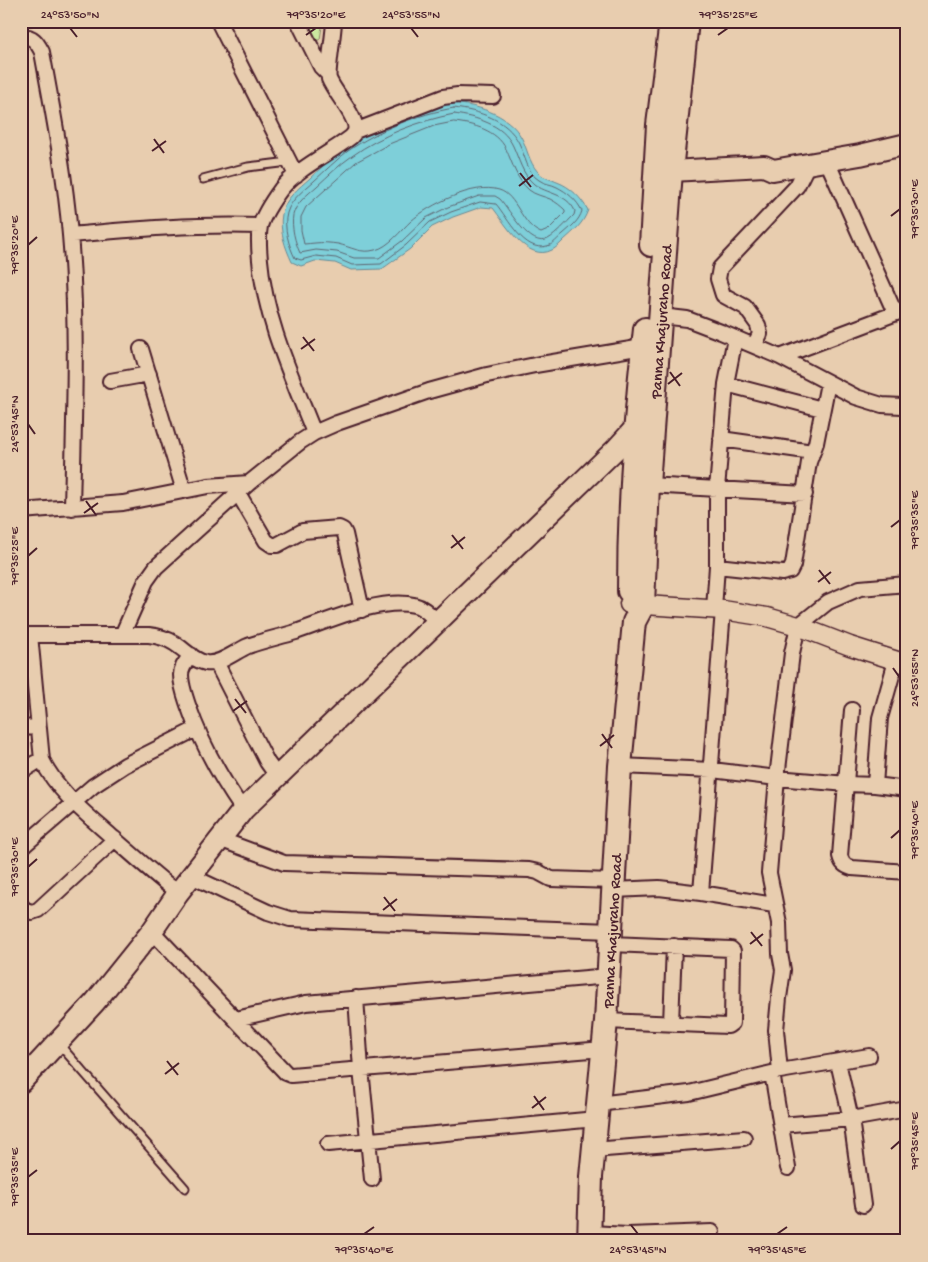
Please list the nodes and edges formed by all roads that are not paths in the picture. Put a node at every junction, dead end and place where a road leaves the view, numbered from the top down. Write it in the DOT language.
graph roads {
  1 [pos="218,21"];
  2 [pos="298,21"];
  3 [pos="334,21"];
  4 [pos="670,21"];
  5 [pos="686,21"];
  6 [pos="21,36"];
  7 [pos="327,73"];
  8 [pos="493,96"];
  9 [pos="355,131"];
  10 [pos="907,132"];
  11 [pos="907,144"];
  12 [pos="289,162"];
  13 [pos="818,162"];
  14 [pos="764,166"];
  15 [pos="663,169"];
  16 [pos="296,175"];
  17 [pos="203,179"];
  18 [pos="260,226"];
  19 [pos="70,235"];
  20 [pos="901,311"];
  21 [pos="661,316"];
  22 [pos="736,338"];
  23 [pos="754,346"];
  24 [pos="643,347"];
  25 [pos="141,349"];
  26 [pos="780,358"];
  27 [pos="149,374"];
  28 [pos="110,381"];
  29 [pos="828,383"];
  30 [pos="726,384"];
  31 [pos="907,404"];
  32 [pos="822,409"];
  33 [pos="636,427"];
  34 [pos="314,433"];
  35 [pos="721,439"];
  36 [pos="813,452"];
  37 [pos="648,485"];
  38 [pos="243,488"];
  39 [pos="717,490"];
  40 [pos="184,491"];
  41 [pos="805,494"];
  42 [pos="72,508"];
  43 [pos="21,511"];
  44 [pos="717,566"];
  45 [pos="907,584"];
  46 [pos="362,610"];
  47 [pos="635,610"];
  48 [pos="719,610"];
  49 [pos="438,622"];
  50 [pos="798,626"];
  51 [pos="123,633"];
  52 [pos="26,635"];
  53 [pos="191,655"];
  54 [pos="216,662"];
  55 [pos="902,663"];
  56 [pos="852,710"];
  57 [pos="38,727"];
  58 [pos="21,728"];
  59 [pos="196,730"];
  60 [pos="42,760"];
  61 [pos="620,766"];
  62 [pos="712,770"];
  63 [pos="21,772"];
  64 [pos="277,776"];
  65 [pos="777,778"];
  66 [pos="846,784"];
  67 [pos="875,784"];
  68 [pos="907,789"];
  69 [pos="75,803"];
  70 [pos="243,810"];
  71 [pos="115,839"];
  72 [pos="219,839"];
  73 [pos="21,848"];
  74 [pos="907,872"];
  75 [pos="191,876"];
  76 [pos="613,886"];
  77 [pos="178,893"];
  78 [pos="701,893"];
  79 [pos="21,905"];
  80 [pos="774,905"];
  81 [pos="152,930"];
  82 [pos="611,937"];
  83 [pos="674,946"];
  84 [pos="608,976"];
  85 [pos="356,998"];
  86 [pos="236,1019"];
  87 [pos="606,1021"];
  88 [pos="671,1024"];
  89 [pos="58,1043"];
  90 [pos="604,1049"];
  91 [pos="869,1056"];
  92 [pos="838,1062"];
  93 [pos="361,1069"];
  94 [pos="776,1072"];
  95 [pos="22,1080"];
  96 [pos="907,1109"];
  97 [pos="597,1112"];
  98 [pos="851,1119"];
  99 [pos="780,1125"];
  100 [pos="744,1138"];
  101 [pos="369,1140"];
  102 [pos="328,1144"];
  103 [pos="593,1150"];
  104 [pos="788,1168"];
  105 [pos="372,1179"];
  106 [pos="185,1188"];
  107 [pos="863,1205"];
  108 [pos="712,1232"];
  109 [pos="589,1237"];
  110 [pos="660,1237"];
  1 -- 12 [label="street"];
  2 -- 7 [label="street"];
  3 -- 7 [label="street"];
  4 -- 15 [label="main road, Panna Khajuraho Road"];
  5 -- 15 [label="main road, Panna Khajuraho Road"];
  6 -- 19 [label="street"];
  7 -- 9 [label="street"];
  8 -- 9 [label="street"];
  9 -- 16 [label="street"];
  10 -- 14 [label="main road"];
  11 -- 13 [label="main road"];
  12 -- 16 [label="street"];
  12 -- 17 [label="lane"];
  13 -- 14 [label="main road"];
  13 -- 20 [label="street"];
  13 -- 23 [label="street"];
  14 -- 15 [label="main road"];
  15 -- 21 [label="main road, Panna Khajuraho Road"];
  15 -- 24 [label="main road, Panna Khajuraho Road"];
  16 -- 18 [label="street"];
  18 -- 19 [label="street"];
  18 -- 34 [label="street"];
  19 -- 42 [label="street"];
  20 -- 26 [label="street"];
  21 -- 22 [label="street"];
  21 -- 37 [label="main road, Panna Khajuraho Road"];
  22 -- 23 [label="street"];
  22 -- 30 [label="street"];
  23 -- 26 [label="street"];
  24 -- 33 [label="main road, Panna Khajuraho Road"];
  24 -- 34 [label="street"];
  25 -- 27 [label="street"];
  26 -- 29 [label="street"];
  27 -- 28 [label="street"];
  27 -- 40 [label="street"];
  29 -- 31 [label="street"];
  29 -- 32 [label="street"];
  30 -- 32 [label="street"];
  30 -- 35 [label="street"];
  32 -- 36 [label="street"];
  33 -- 47 [label="main road, Panna Khajuraho Road"];
  33 -- 49 [label="main road"];
  34 -- 38 [label="street"];
  35 -- 36 [label="street"];
  35 -- 39 [label="street"];
  36 -- 41 [label="street"];
  37 -- 39 [label="street"];
  37 -- 47 [label="main road, Panna Khajuraho Road"];
  38 -- 40 [label="street"];
  38 -- 46 [label="street"];
  38 -- 51 [label="street"];
  39 -- 41 [label="street"];
  39 -- 44 [label="street"];
  40 -- 42 [label="street"];
  41 -- 44 [label="street"];
  42 -- 43 [label="street"];
  44 -- 48 [label="street"];
  45 -- 50 [label="street"];
  46 -- 49 [label="street"];
  46 -- 54 [label="street"];
  47 -- 48 [label="street"];
  47 -- 61 [label="main road, Panna Khajuraho Road"];
  48 -- 50 [label="street"];
  48 -- 62 [label="street"];
  49 -- 64 [label="main road"];
  50 -- 55 [label="street"];
  50 -- 65 [label="street"];
  51 -- 52 [label="street"];
  51 -- 53 [label="street"];
  52 -- 57 [label="street"];
  53 -- 54 [label="street"];
  53 -- 59 [label="street"];
  54 -- 64 [label="street"];
  55 -- 67 [label="street"];
  56 -- 66 [label="street"];
  57 -- 58 [label="street"];
  57 -- 60 [label="street"];
  59 -- 69 [label="street"];
  59 -- 70 [label="street"];
  60 -- 63 [label="street"];
  60 -- 69 [label="street"];
  61 -- 62 [label="street"];
  61 -- 76 [label="main road, Panna Khajuraho Road"];
  62 -- 65 [label="street"];
  62 -- 78 [label="street"];
  64 -- 70 [label="main road"];
  65 -- 66 [label="street"];
  65 -- 80 [label="street"];
  66 -- 67 [label="street"];
  66 -- 74 [label="street"];
  67 -- 68 [label="street"];
  69 -- 71 [label="street"];
  69 -- 73 [label="street"];
  70 -- 72 [label="main road"];
  71 -- 77 [label="street"];
  71 -- 79 [label="street"];
  72 -- 75 [label="main road"];
  72 -- 76 [label="street"];
  75 -- 77 [label="main road"];
  75 -- 82 [label="street"];
  76 -- 78 [label="street"];
  76 -- 82 [label="main road, Panna Khajuraho Road"];
  77 -- 81 [label="main road"];
  78 -- 80 [label="street"];
  80 -- 94 [label="street"];
  81 -- 86 [label="street"];
  81 -- 89 [label="main road"];
  82 -- 83 [label="street"];
  82 -- 84 [label="main road, Panna Khajuraho Road"];
  83 -- 88 [label="street"];
  83 -- 88 [label="street"];
  84 -- 85 [label="street"];
  84 -- 87 [label="main road, Panna Khajuraho Road"];
  85 -- 86 [label="street"];
  85 -- 93 [label="street"];
  86 -- 93 [label="street"];
  87 -- 88 [label="street"];
  87 -- 90 [label="main road, Panna Khajuraho Road"];
  89 -- 95 [label="main road"];
  89 -- 106 [label="lane"];
  90 -- 93 [label="street"];
  90 -- 97 [label="main road, Panna Khajuraho Road"];
  91 -- 92 [label="street"];
  92 -- 94 [label="street"];
  92 -- 98 [label="street"];
  93 -- 101 [label="street"];
  94 -- 97 [label="street"];
  94 -- 99 [label="street"];
  96 -- 98 [label="street"];
  97 -- 101 [label="street"];
  97 -- 103 [label="main road, Panna Khajuraho Road"];
  98 -- 99 [label="street"];
  98 -- 107 [label="street"];
  99 -- 104 [label="street"];
  100 -- 103 [label="street"];
  101 -- 102 [label="street"];
  101 -- 105 [label="street"];
  103 -- 109 [label="main road, Panna Khajuraho Road"];
  108 -- 110 [label="street"];
  109 -- 110 [label="street"];
}
